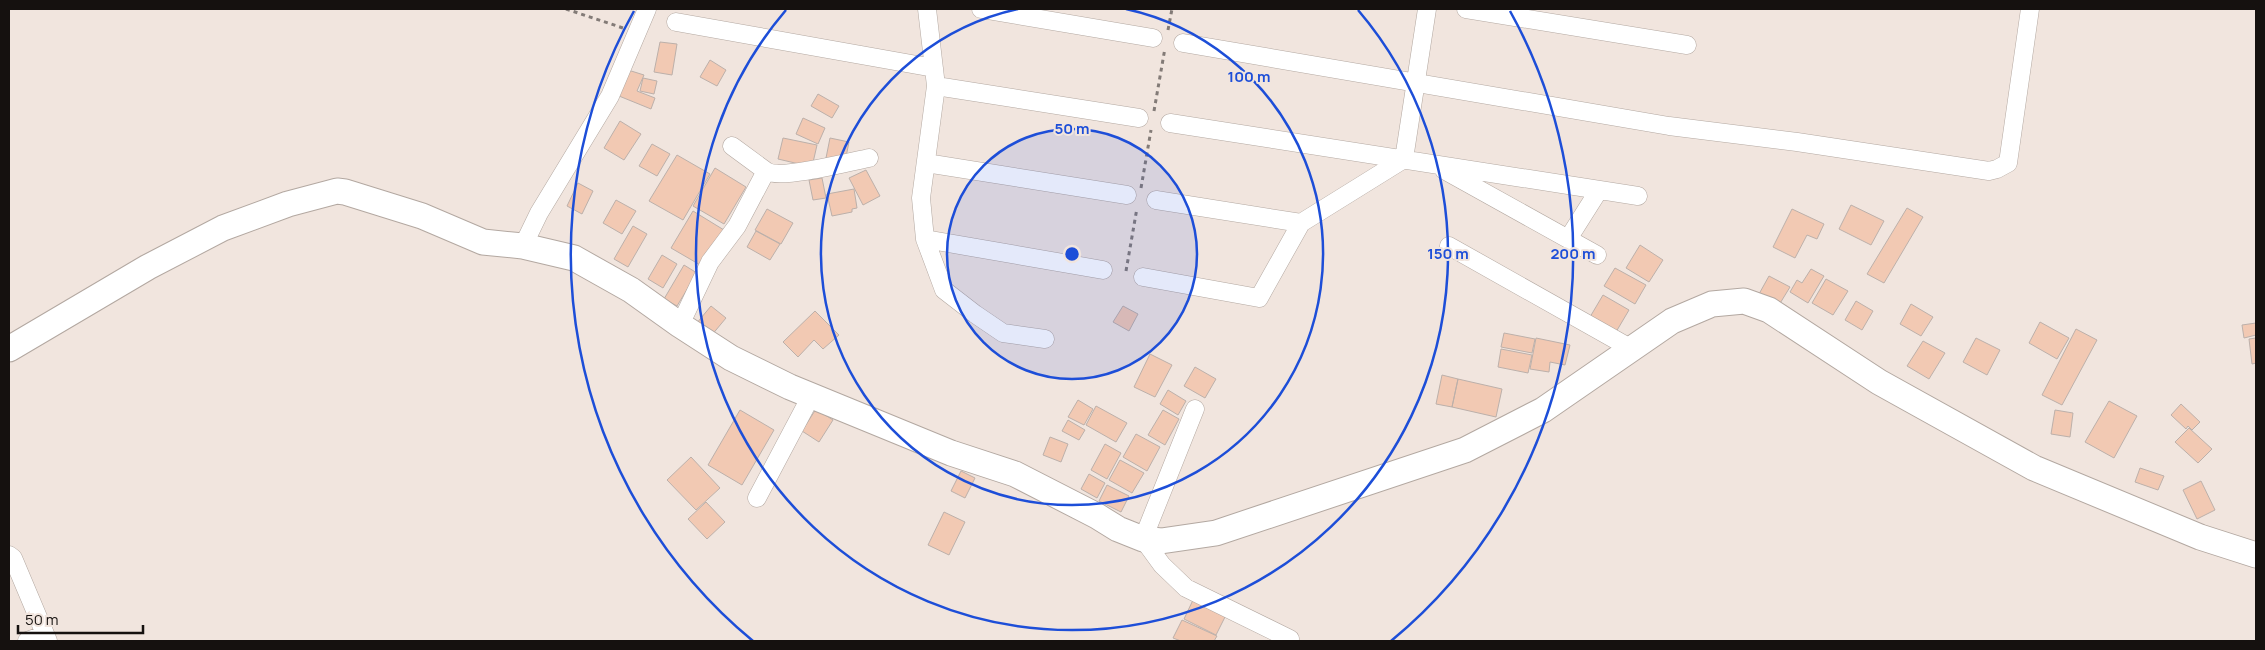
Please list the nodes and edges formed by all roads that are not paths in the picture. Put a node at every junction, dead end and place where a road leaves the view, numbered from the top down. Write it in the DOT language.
graph roads {
  1 [pos="647,9"];
  2 [pos="928,9"];
  3 [pos="981,9"];
  4 [pos="1428,9"];
  5 [pos="1466,9"];
  6 [pos="2030,9"];
  7 [pos="676,22"];
  8 [pos="1687,45"];
  9 [pos="934,68"];
  10 [pos="1415,83"];
  11 [pos="936,86"];
  12 [pos="732,146"];
  13 [pos="869,158"];
  14 [pos="1404,159"];
  15 [pos="926,163"];
  16 [pos="1433,164"];
  17 [pos="766,171"];
  18 [pos="1599,190"];
  19 [pos="1638,196"];
  20 [pos="1302,223"];
  21 [pos="925,239"];
  22 [pos="1568,239"];
  23 [pos="524,246"];
  24 [pos="1449,246"];
  25 [pos="1597,255"];
  26 [pos="1103,270"];
  27 [pos="1143,278"];
  28 [pos="680,325"];
  29 [pos="1045,339"];
  30 [pos="1632,348"];
  31 [pos="9,349"];
  32 [pos="811,396"];
  33 [pos="1195,410"];
  34 [pos="757,498"];
  35 [pos="1144,539"];
  36 [pos="9,555"];
  37 [pos="2256,555"];
  38 [pos="46,638"];
  39 [pos="1290,639"];
  40 [pos="27,641"];
  1 -- 23 [label="street"];
  2 -- 9 [label="street"];
  3 -- 10 [label="street"];
  4 -- 10 [label="street"];
  5 -- 8 [label="street"];
  6 -- 10 [label="street"];
  7 -- 9 [label="street"];
  9 -- 11 [label="street"];
  10 -- 14 [label="street"];
  11 -- 14 [label="street"];
  11 -- 15 [label="street"];
  12 -- 17 [label="street"];
  13 -- 17 [label="street"];
  14 -- 16 [label="street"];
  14 -- 20 [label="street"];
  15 -- 20 [label="street"];
  15 -- 21 [label="street"];
  16 -- 18 [label="street"];
  16 -- 22 [label="street"];
  17 -- 28 [label="street"];
  18 -- 19 [label="street"];
  18 -- 22 [label="street"];
  20 -- 27 [label="street"];
  21 -- 26 [label="street"];
  21 -- 29 [label="street"];
  22 -- 25 [label="street"];
  23 -- 28 [label="street"];
  23 -- 31 [label="street"];
  24 -- 30 [label="street"];
  28 -- 32 [label="street"];
  30 -- 35 [label="street"];
  30 -- 37 [label="street"];
  32 -- 34 [label="street"];
  32 -- 35 [label="street"];
  33 -- 35 [label="street"];
  35 -- 39 [label="street"];
  36 -- 38 [label="street"];
  38 -- 40 [label="street"];
}
